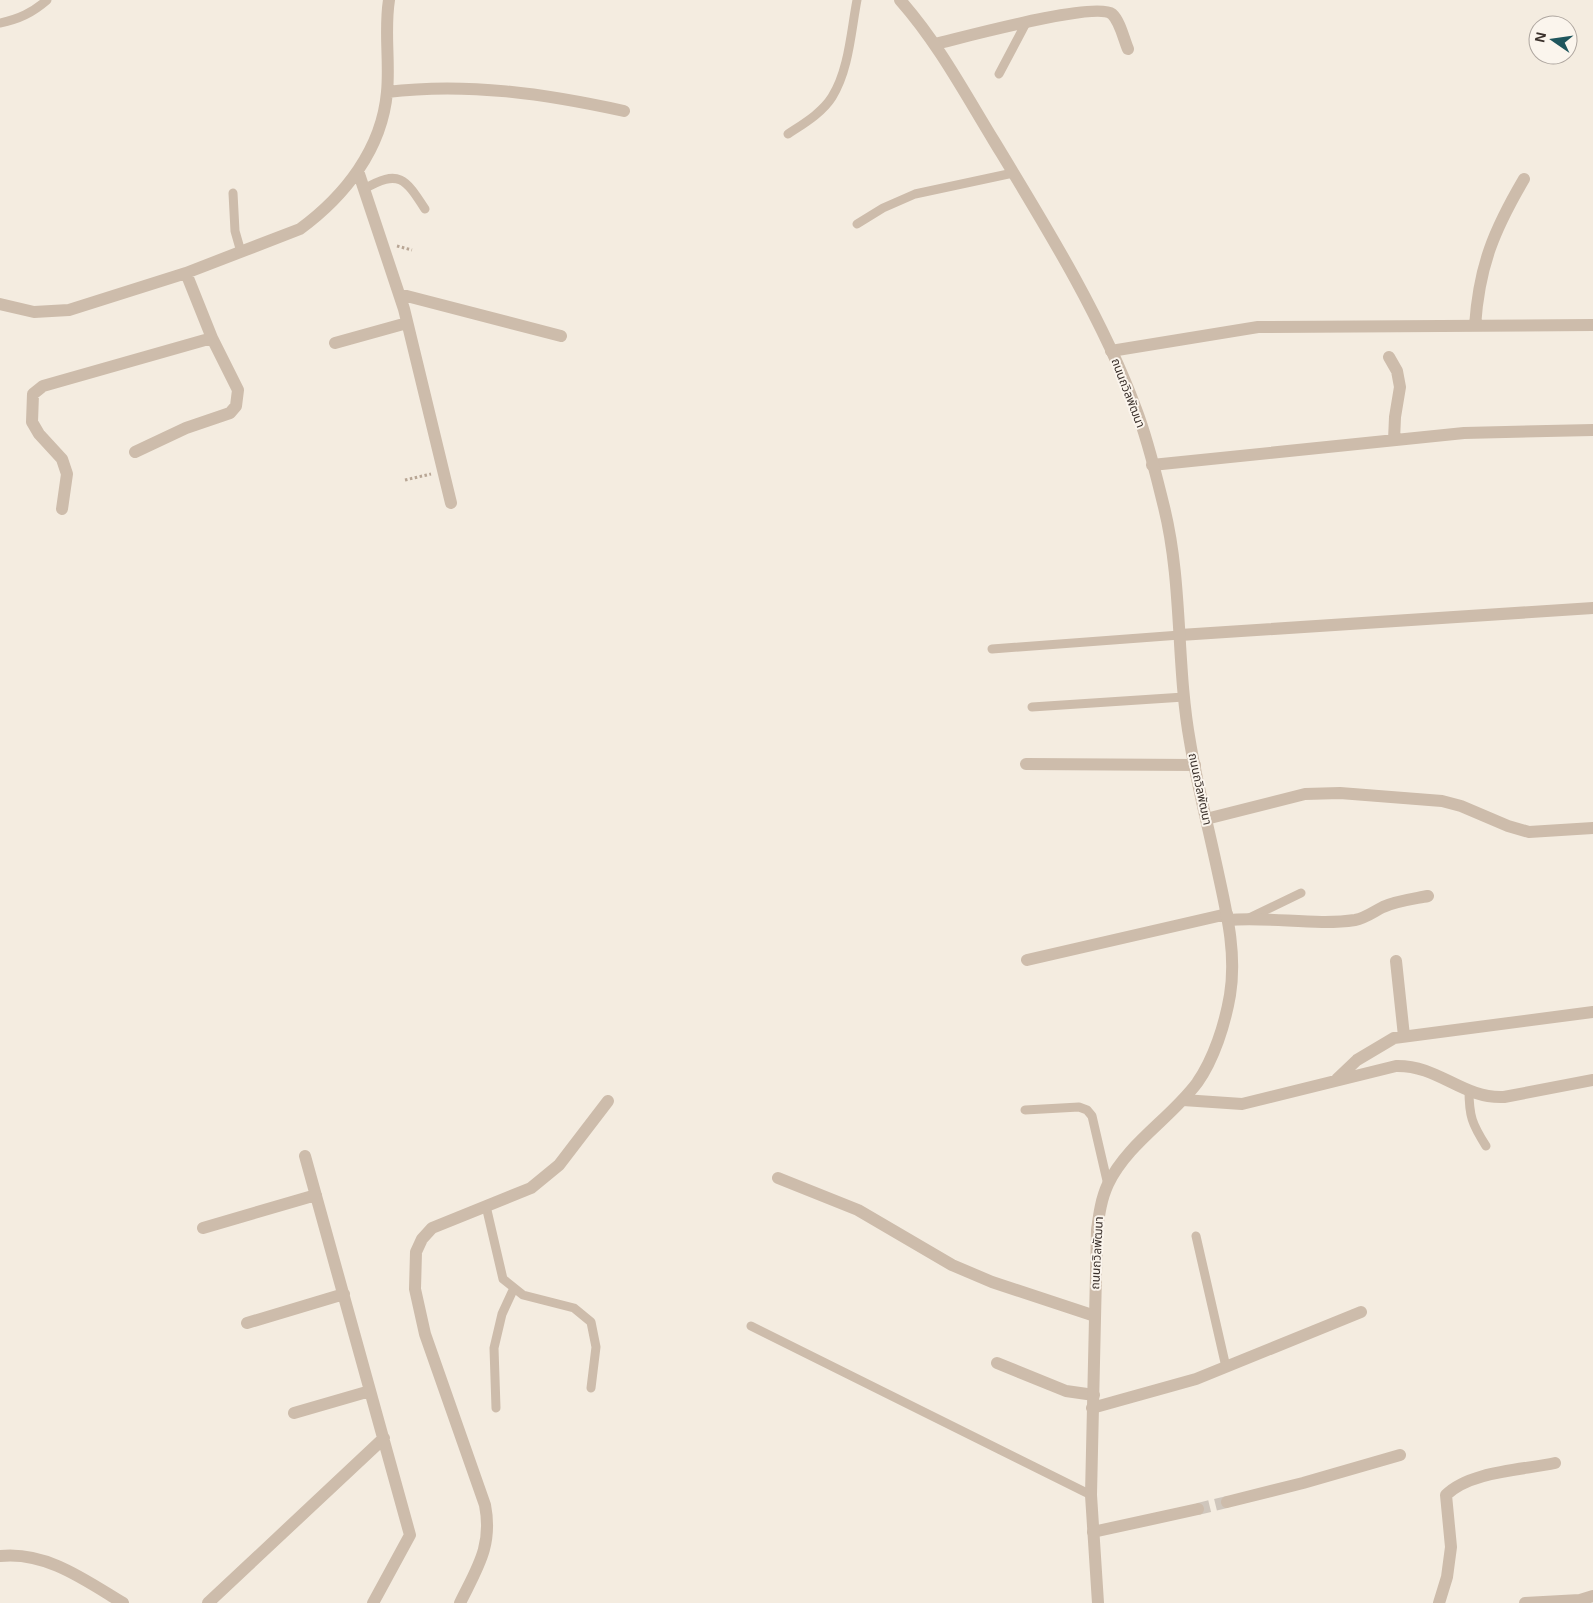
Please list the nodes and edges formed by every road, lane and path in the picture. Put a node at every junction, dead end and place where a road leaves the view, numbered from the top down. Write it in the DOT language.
graph roads {
  1 [pos="47,0"];
  2 [pos="388,0"];
  3 [pos="857,0"];
  4 [pos="900,0"];
  5 [pos="0,23"];
  6 [pos="1026,23"];
  7 [pos="935,44"];
  8 [pos="1128,49"];
  9 [pos="999,74"];
  10 [pos="387,92"];
  11 [pos="624,111"];
  12 [pos="788,134"];
  13 [pos="358,171"];
  14 [pos="1013,173"];
  15 [pos="1524,179"];
  16 [pos="364,189"];
  17 [pos="233,193"];
  18 [pos="425,210"];
  19 [pos="857,224"];
  20 [pos="241,252"];
  21 [pos="186,273"];
  22 [pos="399,294"];
  23 [pos="0,304"];
  24 [pos="407,323"];
  25 [pos="1593,325"];
  26 [pos="1475,326"];
  27 [pos="562,336"];
  28 [pos="212,338"];
  29 [pos="335,343"];
  30 [pos="1112,351"];
  31 [pos="1389,357"];
  32 [pos="1593,430"];
  33 [pos="1394,440"];
  34 [pos="136,452"];
  35 [pos="1152,466"];
  36 [pos="443,471"];
  37 [pos="405,480"];
  38 [pos="451,503"];
  39 [pos="62,509"];
  40 [pos="1593,608"];
  41 [pos="1180,635"];
  42 [pos="992,649"];
  43 [pos="1184,697"];
  44 [pos="1032,707"];
  45 [pos="1026,764"];
  46 [pos="1195,765"];
  47 [pos="1206,819"];
  48 [pos="1593,828"];
  49 [pos="1301,893"];
  50 [pos="1428,896"];
  51 [pos="1228,917"];
  52 [pos="1249,918"];
  53 [pos="1027,960"];
  54 [pos="1396,961"];
  55 [pos="1593,1012"];
  56 [pos="1404,1036"];
  57 [pos="1593,1080"];
  58 [pos="1336,1081"];
  59 [pos="1469,1090"];
  60 [pos="1183,1100"];
  61 [pos="608,1101"];
  62 [pos="1024,1110"];
  63 [pos="1486,1146"];
  64 [pos="305,1156"];
  65 [pos="778,1178"];
  66 [pos="1108,1185"];
  67 [pos="316,1195"];
  68 [pos="486,1206"];
  69 [pos="203,1228"];
  70 [pos="1196,1236"];
  71 [pos="514,1288"];
  72 [pos="344,1294"];
  73 [pos="1361,1312"];
  74 [pos="1095,1316"];
  75 [pos="247,1323"];
  76 [pos="750,1326"];
  77 [pos="997,1363"];
  78 [pos="1226,1367"];
  79 [pos="591,1388"];
  80 [pos="370,1391"];
  81 [pos="1094,1395"];
  82 [pos="496,1408"];
  83 [pos="1092,1408"];
  84 [pos="294,1413"];
  85 [pos="384,1438"];
  86 [pos="1400,1455"];
  87 [pos="1556,1463"];
  88 [pos="1090,1495"];
  89 [pos="1227,1502"];
  90 [pos="1198,1509"];
  91 [pos="1093,1532"];
  92 [pos="0,1556"];
  93 [pos="1593,1596"];
  94 [pos="123,1603"];
  95 [pos="208,1603"];
  96 [pos="373,1603"];
  97 [pos="460,1603"];
  98 [pos="1098,1603"];
  99 [pos="1439,1603"];
  100 [pos="1526,1603"];
  1 -- 5 [label="lane"];
  2 -- 10 [label="street"];
  3 -- 12 [label="lane"];
  4 -- 7 [label="street, ถนนถวิลพัฒนา"];
  6 -- 7 [label="street"];
  6 -- 8 [label="street"];
  6 -- 9 [label="lane"];
  7 -- 14 [label="street, ถนนถวิลพัฒนา"];
  10 -- 11 [label="street"];
  10 -- 13 [label="street"];
  13 -- 16 [label="street"];
  13 -- 20 [label="street"];
  14 -- 19 [label="lane"];
  14 -- 30 [label="street, ถนนถวิลพัฒนา"];
  15 -- 26 [label="street"];
  16 -- 18 [label="lane"];
  16 -- 22 [label="street"];
  17 -- 20 [label="lane"];
  20 -- 21 [label="street"];
  21 -- 23 [label="street"];
  21 -- 28 [label="street"];
  22 -- 24 [label="street"];
  22 -- 27 [label="street"];
  24 -- 29 [label="street"];
  24 -- 36 [label="street"];
  25 -- 26 [label="street"];
  26 -- 30 [label="street"];
  28 -- 34 [label="street"];
  28 -- 39 [label="street"];
  30 -- 35 [label="street, ถนนถวิลพัฒนา"];
  31 -- 33 [label="street"];
  32 -- 33 [label="street"];
  33 -- 35 [label="street"];
  35 -- 41 [label="street, ถนนถวิลพัฒนา"];
  36 -- 37 [label="path"];
  36 -- 38 [label="street"];
  40 -- 41 [label="street"];
  41 -- 42 [label="lane"];
  41 -- 43 [label="street, ถนนถวิลพัฒนา"];
  43 -- 44 [label="lane"];
  43 -- 46 [label="street, ถนนถวิลพัฒนา"];
  45 -- 46 [label="street"];
  46 -- 47 [label="street, ถนนถวิลพัฒนา"];
  47 -- 48 [label="street"];
  47 -- 51 [label="street, ถนนถวิลพัฒนา"];
  49 -- 52 [label="lane"];
  50 -- 52 [label="street"];
  51 -- 52 [label="street"];
  51 -- 53 [label="street"];
  51 -- 60 [label="street, ถนนถวิลพัฒนา"];
  54 -- 56 [label="street"];
  55 -- 56 [label="street"];
  56 -- 58 [label="street"];
  57 -- 59 [label="street"];
  58 -- 59 [label="street"];
  58 -- 60 [label="street"];
  59 -- 63 [label="lane"];
  60 -- 66 [label="street, ถนนถวิลพัฒนา"];
  61 -- 68 [label="street"];
  62 -- 66 [label="lane"];
  64 -- 67 [label="street"];
  65 -- 74 [label="street"];
  66 -- 74 [label="street, ถนนถวิลพัฒนา"];
  67 -- 69 [label="street"];
  67 -- 72 [label="street"];
  68 -- 71 [label="lane"];
  68 -- 97 [label="street"];
  70 -- 78 [label="lane"];
  71 -- 79 [label="lane"];
  71 -- 82 [label="lane"];
  72 -- 75 [label="street"];
  72 -- 80 [label="street"];
  73 -- 78 [label="street"];
  74 -- 81 [label="street, ถนนถวิลพัฒนา"];
  76 -- 88 [label="lane"];
  77 -- 81 [label="street"];
  78 -- 83 [label="street"];
  80 -- 84 [label="street"];
  80 -- 85 [label="street"];
  81 -- 83 [label="street, ถนนถวิลพัฒนา"];
  83 -- 88 [label="street, ถนนถวิลพัฒนา"];
  85 -- 95 [label="street"];
  85 -- 96 [label="street"];
  86 -- 89 [label="street"];
  87 -- 99 [label="street"];
  88 -- 91 [label="street, ถนนถวิลพัฒนา"];
  90 -- 91 [label="street"];
  91 -- 98 [label="street, ถนนถวิลพัฒนา"];
  92 -- 94 [label="street"];
  93 -- 100 [label="street"];
}
